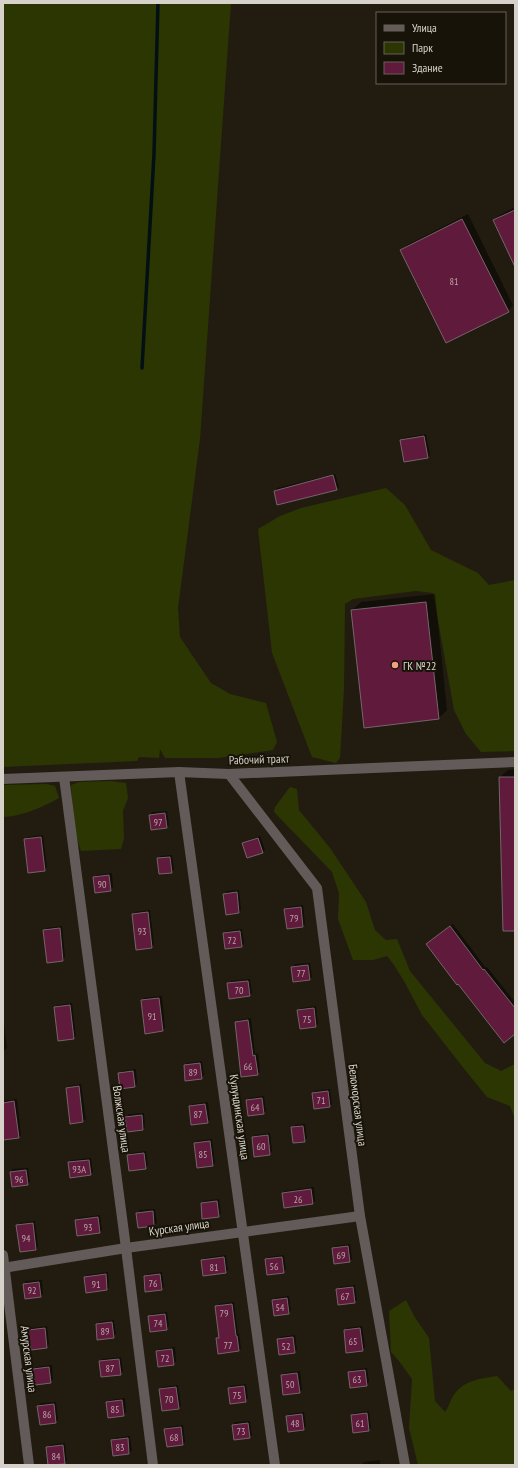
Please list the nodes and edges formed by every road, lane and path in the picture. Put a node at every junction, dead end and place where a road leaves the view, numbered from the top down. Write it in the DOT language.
graph roads {
  1 [pos="515,762"];
  2 [pos="179,772"];
  3 [pos="229,774"];
  4 [pos="64,777"];
  5 [pos="3,779"];
  6 [pos="360,1216"];
  7 [pos="242,1231"];
  8 [pos="126,1248"];
  9 [pos="3,1255"];
  10 [pos="4,1268"];
  11 [pos="29,1465"];
  12 [pos="153,1465"];
  13 [pos="275,1465"];
  14 [pos="406,1465"];
  1 -- 3 [label="street, Рабочий тракт"];
  2 -- 3 [label="street, Рабочий тракт"];
  2 -- 4 [label="street, Рабочий тракт"];
  2 -- 7 [label="street, Кулундинская улица"];
  3 -- 6 [label="street, Беломорская улица"];
  4 -- 5 [label="street, Рабочий тракт"];
  4 -- 8 [label="street, Волжская улица"];
  6 -- 7 [label="street, Курская улица"];
  6 -- 14 [label="street, Беломорская улица"];
  7 -- 8 [label="street, Курская улица"];
  7 -- 13 [label="street, Кулундинская улица"];
  8 -- 10 [label="street, Курская улица"];
  8 -- 12 [label="street, Волжская улица"];
  9 -- 10 [label="street, Амурская улица"];
  10 -- 11 [label="street, Амурская улица"];
}
